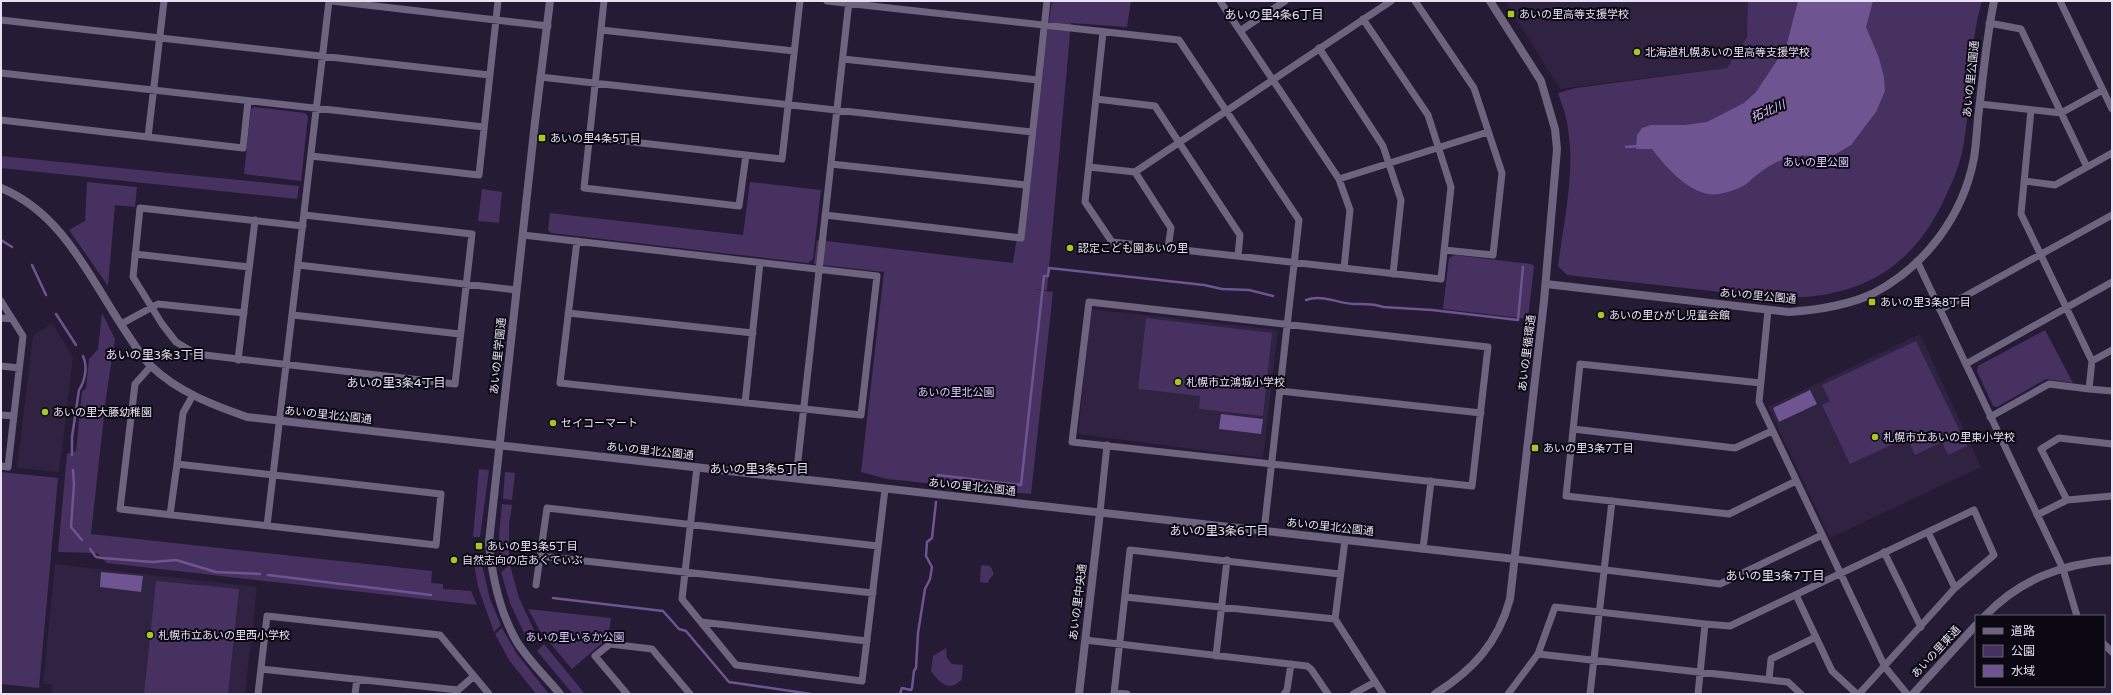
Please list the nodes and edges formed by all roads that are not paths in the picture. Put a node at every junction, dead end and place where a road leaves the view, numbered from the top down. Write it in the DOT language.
graph roads {
  1 [pos="164,1"];
  2 [pos="331,1"];
  3 [pos="498,1"];
  4 [pos="550,1"];
  5 [pos="604,1"];
  6 [pos="800,1"];
  7 [pos="827,1"];
  8 [pos="1047,1"];
  9 [pos="1220,1"];
  10 [pos="1285,1"];
  11 [pos="1391,1"];
  12 [pos="1415,1"];
  13 [pos="1490,1"];
  14 [pos="1994,1"];
  15 [pos="2060,1"];
  16 [pos="849,2"];
  17 [pos="496,19"];
  18 [pos="1363,19"];
  19 [pos="1,20"];
  20 [pos="1989,23"];
  21 [pos="1044,25"];
  22 [pos="548,26"];
  23 [pos="601,30"];
  24 [pos="1240,31"];
  25 [pos="1103,32"];
  26 [pos="159,38"];
  27 [pos="1319,48"];
  28 [pos="794,52"];
  29 [pos="322,57"];
  30 [pos="843,59"];
  31 [pos="1,73"];
  32 [pos="489,75"];
  33 [pos="540,77"];
  34 [pos="1273,79"];
  35 [pos="1038,80"];
  36 [pos="595,83"];
  37 [pos="2103,90"];
  38 [pos="153,91"];
  39 [pos="1096,99"];
  40 [pos="248,101"];
  41 [pos="1980,104"];
  42 [pos="788,105"];
  43 [pos="316,109"];
  44 [pos="2112,109"];
  45 [pos="837,110"];
  46 [pos="1226,110"];
  47 [pos="2031,110"];
  48 [pos="2061,113"];
  49 [pos="1,120"];
  50 [pos="484,127"];
  51 [pos="1032,132"];
  52 [pos="1488,132"];
  53 [pos="148,137"];
  54 [pos="589,137"];
  55 [pos="1179,142"];
  56 [pos="1438,148"];
  57 [pos="2112,153"];
  58 [pos="746,155"];
  59 [pos="311,156"];
  60 [pos="1389,163"];
  61 [pos="831,164"];
  62 [pos="1088,167"];
  63 [pos="2087,167"];
  64 [pos="1135,172"];
  65 [pos="1339,179"];
  66 [pos="2024,181"];
  67 [pos="1026,185"];
  68 [pos="1,188"];
  69 [pos="304,215"];
  70 [pos="826,215"];
  71 [pos="2112,215"];
  72 [pos="255,220"];
  73 [pos="303,226"];
  74 [pos="523,235"];
  75 [pos="577,241"];
  76 [pos="1168,248"];
  77 [pos="1444,250"];
  78 [pos="135,254"];
  79 [pos="2040,254"];
  80 [pos="1238,256"];
  81 [pos="1917,261"];
  82 [pos="1294,262"];
  83 [pos="760,263"];
  84 [pos="298,265"];
  85 [pos="249,267"];
  86 [pos="1344,268"];
  87 [pos="819,270"];
  88 [pos="1393,274"];
  89 [pos="2112,282"];
  90 [pos="466,284"];
  91 [pos="1546,284"];
  92 [pos="516,290"];
  93 [pos="1,302"];
  94 [pos="151,306"];
  95 [pos="2066,308"];
  96 [pos="1768,310"];
  97 [pos="1940,310"];
  98 [pos="244,313"];
  99 [pos="568,313"];
  100 [pos="293,315"];
  101 [pos="1,318"];
  102 [pos="12,319"];
  103 [pos="121,324"];
  104 [pos="1288,324"];
  105 [pos="753,333"];
  106 [pos="460,334"];
  107 [pos="2112,350"];
  108 [pos="238,360"];
  109 [pos="2092,361"];
  110 [pos="1966,364"];
  111 [pos="1,366"];
  112 [pos="151,366"];
  113 [pos="287,366"];
  114 [pos="19,368"];
  115 [pos="1761,383"];
  116 [pos="2089,389"];
  117 [pos="1280,391"];
  118 [pos="2112,391"];
  119 [pos="193,395"];
  120 [pos="745,403"];
  121 [pos="804,410"];
  122 [pos="1481,413"];
  123 [pos="1,415"];
  124 [pos="14,416"];
  125 [pos="1990,417"];
  126 [pos="281,421"];
  127 [pos="1573,429"];
  128 [pos="1772,431"];
  129 [pos="2112,444"];
  130 [pos="499,445"];
  131 [pos="1107,445"];
  132 [pos="177,464"];
  133 [pos="1271,464"];
  134 [pos="1,466"];
  135 [pos="697,467"];
  136 [pos="274,475"];
  137 [pos="796,478"];
  138 [pos="1431,482"];
  139 [pos="1796,482"];
  140 [pos="885,489"];
  141 [pos="2112,496"];
  142 [pos="2067,500"];
  143 [pos="1612,501"];
  144 [pos="1100,512"];
  145 [pos="170,515"];
  146 [pos="2037,515"];
  147 [pos="691,524"];
  148 [pos="268,526"];
  149 [pos="1264,531"];
  150 [pos="1928,532"];
  151 [pos="1822,535"];
  152 [pos="1344,540"];
  153 [pos="878,546"];
  154 [pos="1423,549"];
  155 [pos="1884,552"];
  156 [pos="540,556"];
  157 [pos="1515,559"];
  158 [pos="1227,560"];
  159 [pos="2112,560"];
  160 [pos="2063,569"];
  161 [pos="1603,570"];
  162 [pos="685,572"];
  163 [pos="1840,573"];
  164 [pos="1340,574"];
  165 [pos="536,585"];
  166 [pos="1955,588"];
  167 [pos="872,593"];
  168 [pos="1796,595"];
  169 [pos="1125,597"];
  170 [pos="1222,608"];
  171 [pos="1599,612"];
  172 [pos="1986,615"];
  173 [pos="2077,615"];
  174 [pos="1335,619"];
  175 [pos="701,622"];
  176 [pos="1705,624"];
  177 [pos="1975,626"];
  178 [pos="1921,627"];
  179 [pos="1816,637"];
  180 [pos="1085,640"];
  181 [pos="867,641"];
  182 [pos="1119,645"];
  183 [pos="1538,654"];
  184 [pos="1216,656"];
  185 [pos="1594,661"];
  186 [pos="1291,664"];
  187 [pos="1885,667"];
  188 [pos="261,669"];
  189 [pos="1701,673"];
  190 [pos="474,676"];
  191 [pos="357,679"];
  192 [pos="1769,680"];
  193 [pos="1375,682"];
  194 [pos="1114,693"];
  195 [pos="258,694"];
  196 [pos="355,694"];
  197 [pos="489,694"];
  198 [pos="560,694"];
  199 [pos="626,694"];
  200 [pos="690,694"];
  201 [pos="1079,694"];
  202 [pos="1127,694"];
  203 [pos="1284,694"];
  204 [pos="1328,694"];
  205 [pos="1353,694"];
  206 [pos="1383,694"];
  207 [pos="1435,694"];
  208 [pos="1508,694"];
  209 [pos="1590,694"];
  210 [pos="1698,694"];
  211 [pos="1801,694"];
  212 [pos="1858,694"];
  213 [pos="1907,694"];
  214 [pos="1912,694"];
  1 -- 26 [label="street"];
  2 -- 17 [label="street"];
  2 -- 29 [label="street"];
  3 -- 17 [label="street"];
  4 -- 22 [label="street, あいの里学園通"];
  5 -- 23 [label="street"];
  6 -- 28 [label="street"];
  7 -- 16 [label="street"];
  8 -- 21 [label="street"];
  9 -- 24 [label="street"];
  10 -- 24 [label="street"];
  11 -- 18 [label="street"];
  12 -- 52 [label="street"];
  13 -- 91 [label="street, あいの里循環通"];
  14 -- 20 [label="street, あいの里公園通"];
  15 -- 37 [label="street"];
  16 -- 21 [label="street"];
  16 -- 30 [label="street"];
  17 -- 22 [label="street"];
  17 -- 32 [label="street"];
  18 -- 27 [label="street"];
  18 -- 56 [label="street"];
  19 -- 26 [label="street"];
  20 -- 41 [label="street, あいの里公園通"];
  20 -- 48 [label="street"];
  21 -- 25 [label="street"];
  21 -- 35 [label="street"];
  22 -- 33 [label="street, あいの里学園通"];
  23 -- 28 [label="street"];
  23 -- 36 [label="street"];
  24 -- 34 [label="street"];
  25 -- 39 [label="street"];
  25 -- 46 [label="street"];
  26 -- 29 [label="street"];
  26 -- 38 [label="street"];
  27 -- 34 [label="street"];
  27 -- 60 [label="street"];
  28 -- 42 [label="street"];
  29 -- 32 [label="street"];
  29 -- 43 [label="street"];
  30 -- 35 [label="street"];
  30 -- 45 [label="street"];
  31 -- 38 [label="street"];
  32 -- 50 [label="street"];
  33 -- 36 [label="street"];
  33 -- 74 [label="street, あいの里学園通"];
  34 -- 46 [label="street"];
  34 -- 65 [label="street"];
  35 -- 51 [label="street"];
  36 -- 42 [label="street"];
  36 -- 54 [label="street"];
  37 -- 44 [label="street"];
  37 -- 48 [label="street"];
  38 -- 40 [label="street"];
  38 -- 53 [label="street"];
  39 -- 55 [label="street"];
  39 -- 62 [label="street"];
  40 -- 43 [label="street"];
  40 -- 53 [label="street"];
  41 -- 47 [label="street"];
  41 -- 81 [label="street, あいの里公園通"];
  42 -- 45 [label="street"];
  42 -- 58 [label="street"];
  43 -- 50 [label="street"];
  43 -- 59 [label="street"];
  45 -- 51 [label="street"];
  45 -- 61 [label="street"];
  46 -- 55 [label="street"];
  46 -- 82 [label="street"];
  47 -- 48 [label="street"];
  47 -- 66 [label="street"];
  48 -- 63 [label="street"];
  49 -- 53 [label="street"];
  50 -- 59 [label="street"];
  51 -- 67 [label="street"];
  52 -- 56 [label="street"];
  52 -- 77 [label="street"];
  54 -- 58 [label="street"];
  54 -- 58 [label="street"];
  55 -- 64 [label="street"];
  55 -- 80 [label="street"];
  56 -- 60 [label="street"];
  56 -- 77 [label="street"];
  57 -- 63 [label="street"];
  59 -- 69 [label="street"];
  60 -- 65 [label="street"];
  60 -- 88 [label="street"];
  61 -- 67 [label="street"];
  61 -- 70 [label="street"];
  62 -- 64 [label="street"];
  62 -- 76 [label="street"];
  63 -- 66 [label="street"];
  64 -- 76 [label="street"];
  65 -- 86 [label="street"];
  66 -- 79 [label="street"];
  67 -- 70 [label="street"];
  68 -- 103 [label="street, あいの里北公園通"];
  69 -- 73 [label="street"];
  69 -- 90 [label="street"];
  70 -- 87 [label="street"];
  71 -- 79 [label="street"];
  72 -- 73 [label="street"];
  72 -- 78 [label="street"];
  72 -- 85 [label="street"];
  73 -- 84 [label="street"];
  74 -- 75 [label="street"];
  74 -- 92 [label="street, あいの里学園通"];
  75 -- 83 [label="street"];
  75 -- 99 [label="street"];
  76 -- 80 [label="street"];
  77 -- 88 [label="street"];
  78 -- 85 [label="street"];
  78 -- 94 [label="street"];
  79 -- 95 [label="street"];
  79 -- 97 [label="street"];
  80 -- 82 [label="street"];
  81 -- 96 [label="street, あいの里公園通"];
  81 -- 97 [label="street"];
  82 -- 86 [label="street"];
  82 -- 104 [label="street"];
  83 -- 87 [label="street"];
  83 -- 105 [label="street"];
  84 -- 90 [label="street"];
  84 -- 100 [label="street"];
  85 -- 98 [label="street"];
  86 -- 88 [label="street"];
  87 -- 121 [label="street"];
  87 -- 121 [label="street"];
  89 -- 95 [label="street"];
  90 -- 92 [label="street"];
  90 -- 106 [label="street"];
  91 -- 96 [label="street, あいの里公園通"];
  91 -- 157 [label="street, あいの里循環通"];
  92 -- 130 [label="street, あいの里学園通"];
  93 -- 102 [label="street"];
  94 -- 98 [label="street"];
  94 -- 103 [label="street"];
  94 -- 108 [label="street"];
  95 -- 109 [label="street"];
  95 -- 110 [label="street"];
  96 -- 115 [label="street"];
  97 -- 110 [label="street"];
  98 -- 108 [label="street"];
  99 -- 105 [label="street"];
  99 -- 120 [label="street"];
  100 -- 106 [label="street"];
  100 -- 113 [label="street"];
  101 -- 102 [label="street"];
  102 -- 114 [label="street"];
  103 -- 112 [label="street, あいの里北公園通"];
  104 -- 117 [label="street"];
  104 -- 122 [label="street"];
  104 -- 131 [label="street"];
  105 -- 120 [label="street"];
  106 -- 113 [label="street"];
  107 -- 109 [label="street"];
  108 -- 113 [label="street"];
  109 -- 116 [label="street"];
  110 -- 125 [label="street"];
  111 -- 114 [label="street"];
  112 -- 119 [label="street, あいの里北公園通"];
  112 -- 145 [label="street"];
  113 -- 126 [label="street"];
  114 -- 124 [label="street"];
  115 -- 127 [label="street"];
  115 -- 128 [label="street"];
  116 -- 118 [label="street"];
  116 -- 125 [label="street"];
  117 -- 122 [label="street"];
  117 -- 133 [label="street"];
  119 -- 126 [label="street, あいの里北公園通"];
  119 -- 132 [label="street"];
  120 -- 121 [label="street"];
  121 -- 137 [label="street"];
  122 -- 138 [label="street"];
  123 -- 124 [label="street"];
  124 -- 134 [label="street"];
  125 -- 146 [label="street"];
  126 -- 130 [label="street, あいの里北公園通"];
  126 -- 136 [label="street"];
  127 -- 128 [label="street"];
  127 -- 143 [label="street"];
  128 -- 139 [label="street"];
  129 -- 142 [label="street"];
  130 -- 135 [label="street, あいの里北公園通"];
  130 -- 198 [label="street, あいの里学園通"];
  131 -- 133 [label="street"];
  131 -- 144 [label="street"];
  132 -- 136 [label="street"];
  132 -- 145 [label="street"];
  133 -- 138 [label="street"];
  133 -- 149 [label="street"];
  135 -- 137 [label="street, あいの里北公園通"];
  135 -- 147 [label="street"];
  136 -- 148 [label="street"];
  136 -- 148 [label="street"];
  137 -- 140 [label="street, あいの里北公園通"];
  138 -- 154 [label="street"];
  139 -- 143 [label="street"];
  139 -- 151 [label="street"];
  140 -- 144 [label="street, あいの里北公園通"];
  140 -- 153 [label="street"];
  141 -- 142 [label="street"];
  142 -- 146 [label="street"];
  143 -- 161 [label="street"];
  144 -- 149 [label="street, あいの里北公園通"];
  144 -- 180 [label="street, あいの里中央通"];
  145 -- 148 [label="street"];
  146 -- 160 [label="street"];
  147 -- 153 [label="street"];
  147 -- 156 [label="street"];
  147 -- 162 [label="street"];
  149 -- 152 [label="street, あいの里北公園通"];
  150 -- 155 [label="street"];
  150 -- 166 [label="street"];
  150 -- 166 [label="street"];
  151 -- 161 [label="street"];
  151 -- 163 [label="street"];
  152 -- 154 [label="street, あいの里北公園通"];
  152 -- 164 [label="street"];
  153 -- 167 [label="street"];
  154 -- 157 [label="street, あいの里北公園通"];
  155 -- 163 [label="street"];
  155 -- 178 [label="street"];
  156 -- 162 [label="street"];
  156 -- 165 [label="street"];
  157 -- 161 [label="street"];
  157 -- 207 [label="street, あいの里循環通"];
  158 -- 164 [label="street"];
  158 -- 169 [label="street"];
  158 -- 170 [label="street"];
  159 -- 160 [label="street"];
  160 -- 172 [label="street"];
  160 -- 173 [label="street"];
  161 -- 171 [label="street"];
  162 -- 167 [label="street"];
  162 -- 175 [label="street"];
  163 -- 168 [label="street"];
  163 -- 187 [label="street"];
  164 -- 174 [label="street"];
  166 -- 178 [label="street"];
  167 -- 181 [label="street"];
  168 -- 176 [label="street"];
  168 -- 179 [label="street"];
  169 -- 170 [label="street"];
  169 -- 182 [label="street"];
  170 -- 174 [label="street"];
  170 -- 184 [label="street"];
  171 -- 176 [label="street"];
  171 -- 183 [label="street"];
  171 -- 185 [label="street"];
  174 -- 193 [label="street"];
  175 -- 181 [label="street"];
  175 -- 181 [label="street"];
  176 -- 189 [label="street"];
  177 -- 214 [label="street, あいの里東通"];
  178 -- 187 [label="street"];
  179 -- 192 [label="street"];
  179 -- 212 [label="street"];
  180 -- 182 [label="street"];
  180 -- 201 [label="street, あいの里中央通"];
  182 -- 184 [label="street"];
  182 -- 194 [label="street"];
  183 -- 185 [label="street"];
  183 -- 208 [label="street"];
  184 -- 186 [label="street"];
  185 -- 189 [label="street"];
  185 -- 209 [label="street"];
  186 -- 203 [label="street"];
  186 -- 204 [label="street"];
  187 -- 212 [label="street"];
  187 -- 213 [label="street"];
  188 -- 190 [label="street"];
  188 -- 191 [label="street"];
  188 -- 195 [label="street"];
  189 -- 192 [label="street"];
  189 -- 210 [label="street"];
  190 -- 191 [label="street"];
  190 -- 197 [label="street"];
  191 -- 196 [label="street"];
  192 -- 211 [label="street"];
  193 -- 205 [label="street"];
  193 -- 206 [label="street"];
  194 -- 202 [label="street"];
  199 -- 200 [label="street"];
}
